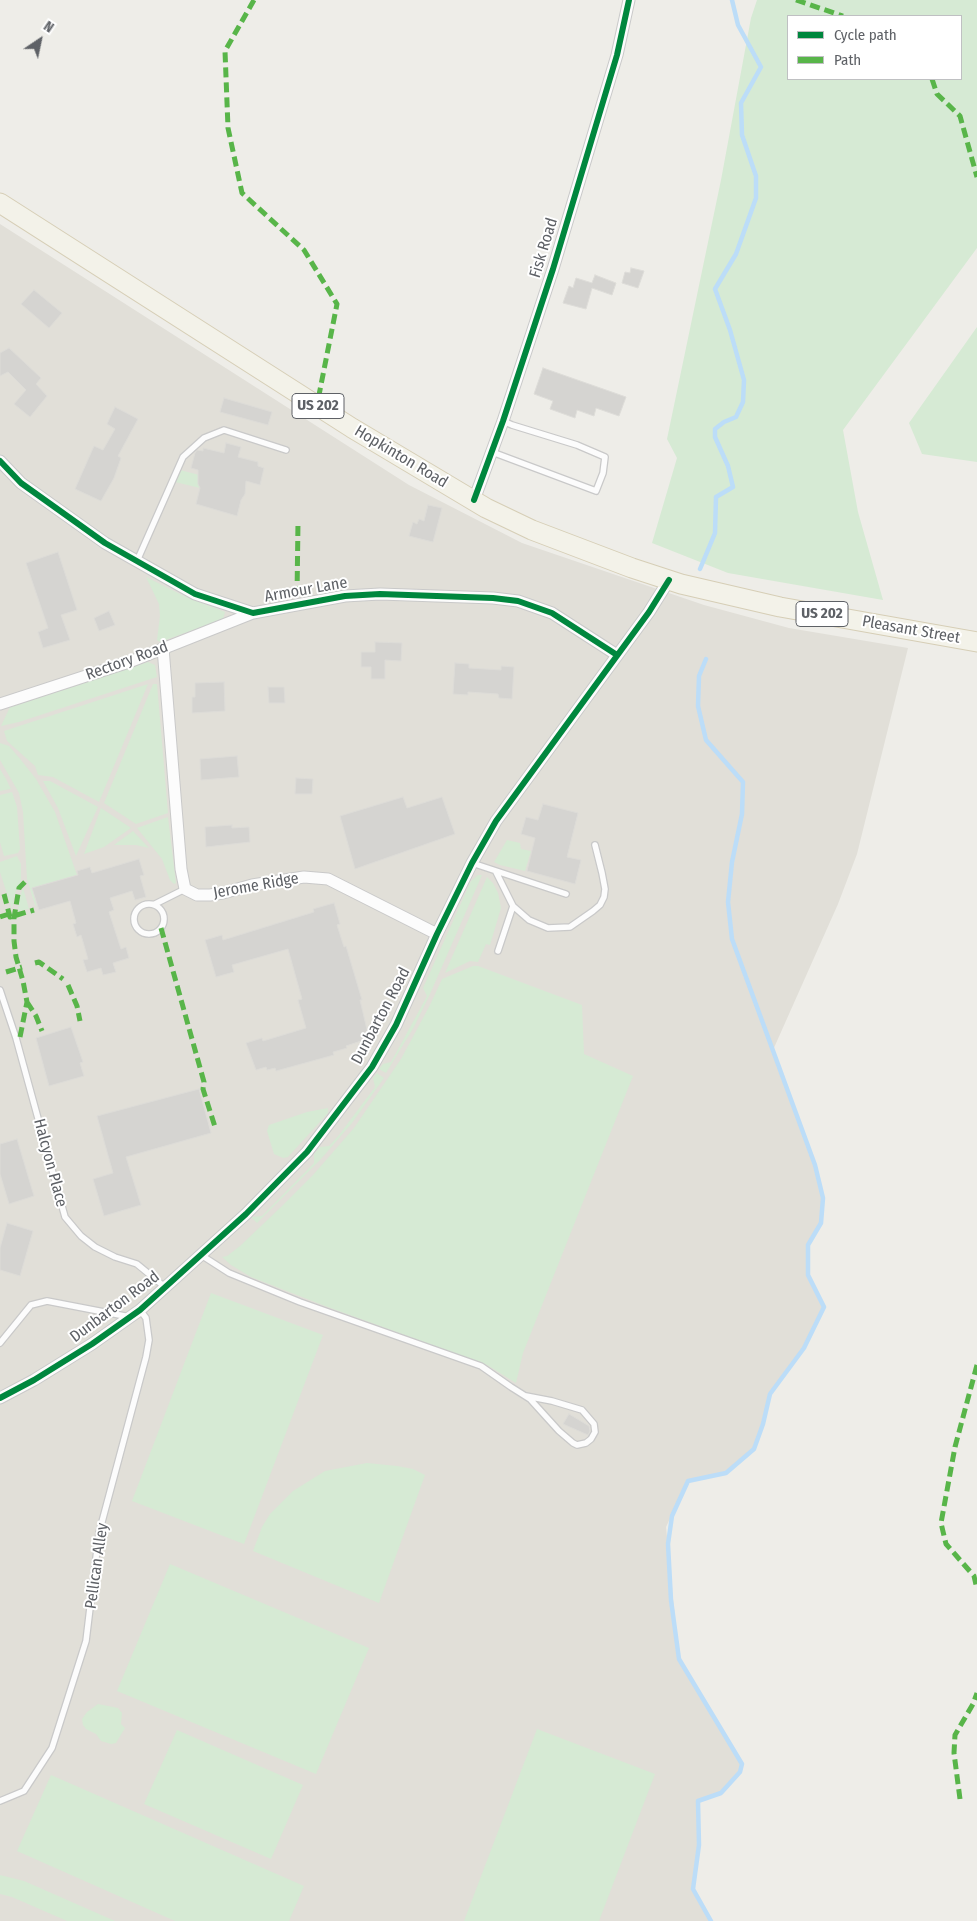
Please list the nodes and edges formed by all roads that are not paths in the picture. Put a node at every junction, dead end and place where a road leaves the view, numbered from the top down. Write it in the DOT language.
graph roads {
  1 [pos="629,0"];
  2 [pos="0,203"];
  3 [pos="503,421"];
  4 [pos="286,450"];
  5 [pos="492,452"];
  6 [pos="0,461"];
  7 [pos="474,500"];
  8 [pos="137,561"];
  9 [pos="668,580"];
  10 [pos="253,613"];
  11 [pos="977,642"];
  12 [pos="163,648"];
  13 [pos="617,655"];
  14 [pos="0,704"];
  15 [pos="595,845"];
  16 [pos="472,863"];
  17 [pos="496,872"];
  18 [pos="185,889"];
  19 [pos="566,894"];
  20 [pos="155,904"];
  21 [pos="513,906"];
  22 [pos="437,934"];
  23 [pos="498,951"];
  24 [pos="0,990"];
  25 [pos="200,1255"];
  26 [pos="165,1287"];
  27 [pos="140,1310"];
  28 [pos="130,1316"];
  29 [pos="0,1343"];
  30 [pos="526,1396"];
  31 [pos="0,1398"];
  32 [pos="0,1801"];
  1 -- 3 [label="street, Fisk Road"];
  2 -- 7 [label="main road, Hopkinton Road / US 202"];
  3 -- 5 [label="street, Fisk Road"];
  3 -- 5 [label="lane"];
  4 -- 8 [label="lane"];
  5 -- 7 [label="street, Fisk Road"];
  6 -- 8 [label="street, Armour Lane"];
  7 -- 9 [label="main road, Hopkinton Road / US 202"];
  8 -- 10 [label="street, Armour Lane"];
  9 -- 11 [label="main road, Pleasant Street / US 202"];
  9 -- 13 [label="street, Dunbarton Road"];
  10 -- 12 [label="street, Rectory Road"];
  10 -- 13 [label="street, Armour Lane"];
  12 -- 14 [label="street, Rectory Road"];
  12 -- 18 [label="street"];
  13 -- 16 [label="street, Dunbarton Road"];
  15 -- 21 [label="lane"];
  16 -- 17 [label="lane"];
  16 -- 22 [label="street, Dunbarton Road"];
  17 -- 19 [label="lane"];
  17 -- 21 [label="lane"];
  18 -- 20 [label="lane"];
  18 -- 22 [label="street, Jerome Ridge"];
  20 -- 20 [label="lane"];
  21 -- 23 [label="lane"];
  22 -- 25 [label="street, Dunbarton Road"];
  24 -- 26 [label="lane, Halcyon Place"];
  25 -- 26 [label="street, Dunbarton Road"];
  25 -- 30 [label="lane"];
  26 -- 27 [label="street, Dunbarton Road"];
  27 -- 28 [label="street, Dunbarton Road"];
  27 -- 32 [label="lane, Pellican Alley"];
  28 -- 29 [label="lane"];
  28 -- 31 [label="street, Dunbarton Road"];
  30 -- 30 [label="lane"];
}
